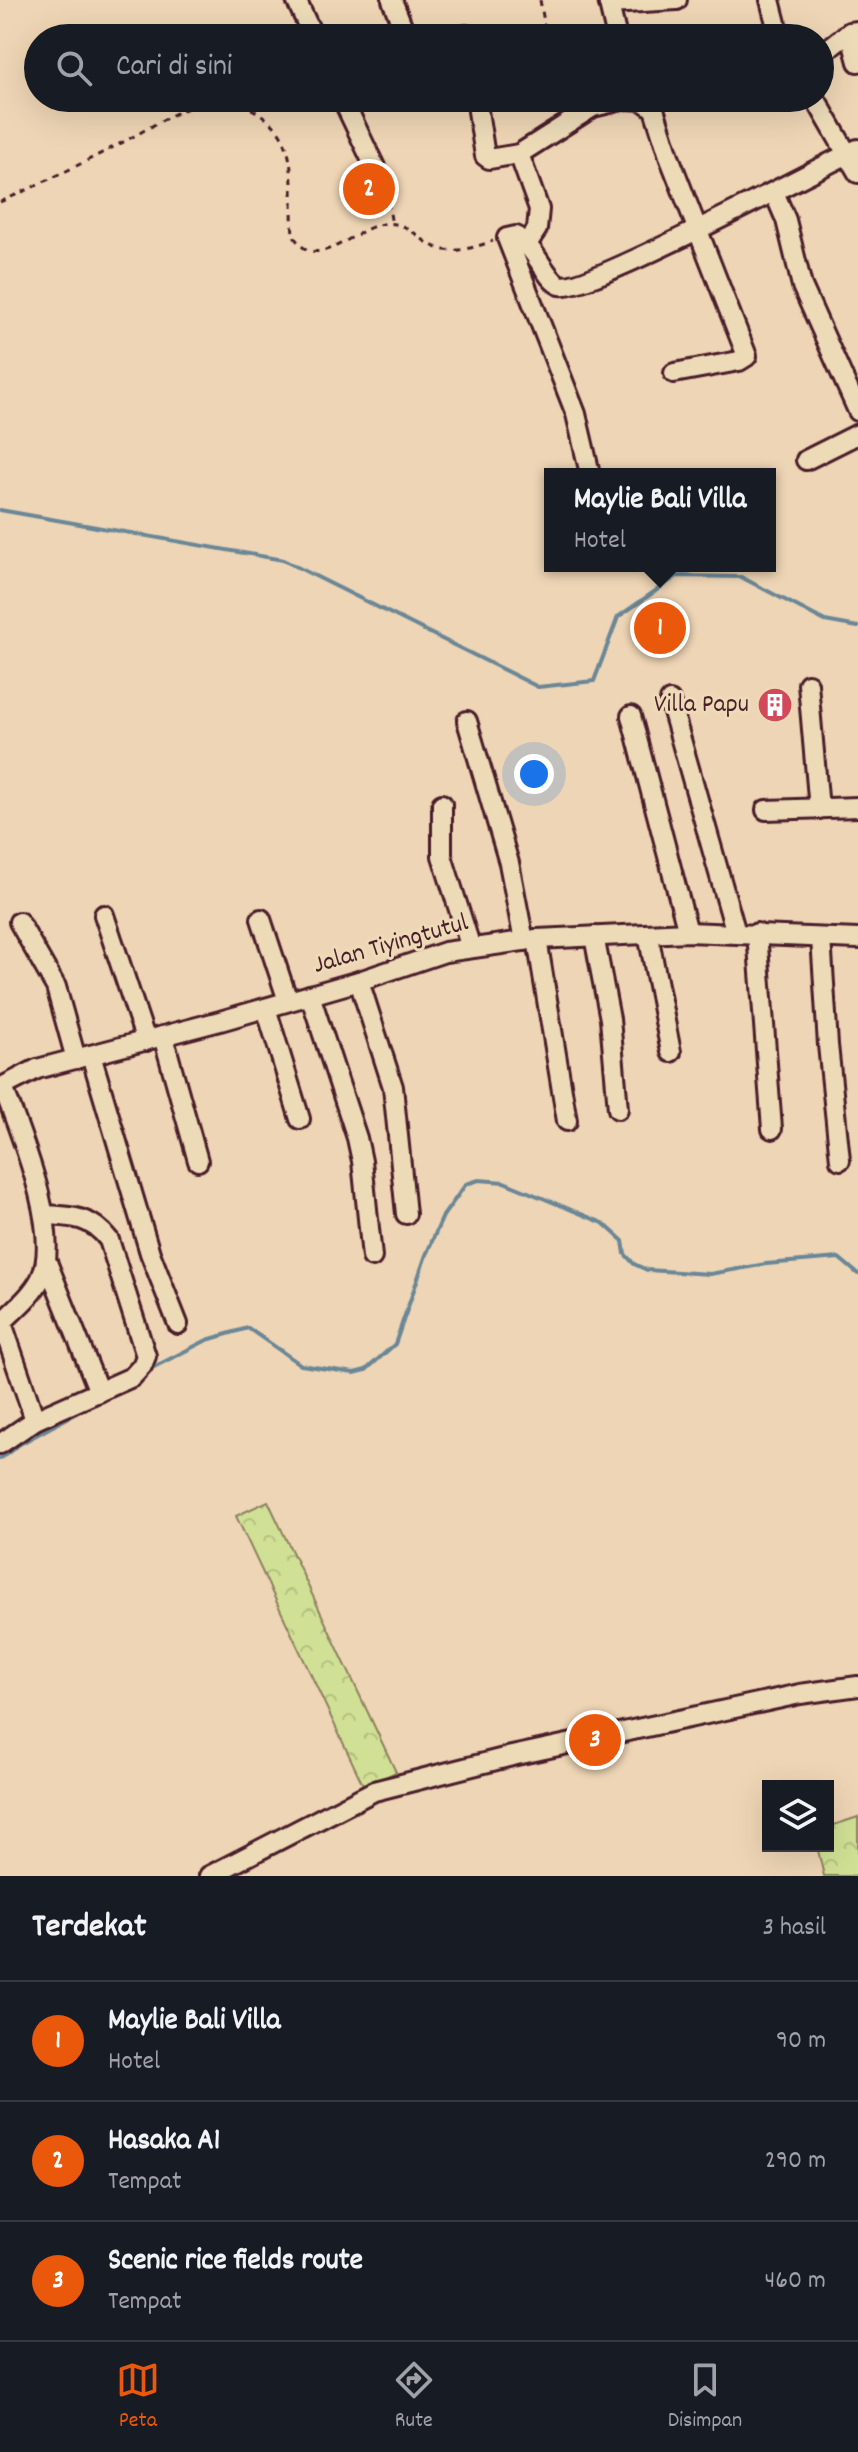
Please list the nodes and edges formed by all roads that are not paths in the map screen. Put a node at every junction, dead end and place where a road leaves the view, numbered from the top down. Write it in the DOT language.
graph roads {
  1 [pos="296,0"];
  2 [pos="392,0"];
  3 [pos="677,0"];
  4 [pos="770,0"];
  5 [pos="608,2"];
  6 [pos="307,24"];
  7 [pos="401,24"];
  8 [pos="614,24"];
  9 [pos="776,24"];
  10 [pos="854,32"];
  11 [pos="834,46"];
  12 [pos="858,62"];
  13 [pos="349,112"];
  14 [pos="478,112"];
  15 [pos="587,112"];
  16 [pos="655,112"];
  17 [pos="825,112"];
  18 [pos="853,151"];
  19 [pos="519,154"];
  20 [pos="858,173"];
  21 [pos="384,186"];
  22 [pos="774,192"];
  23 [pos="697,230"];
  24 [pos="528,243"];
  25 [pos="674,373"];
  26 [pos="858,411"];
  27 [pos="858,434"];
  28 [pos="806,460"];
  29 [pos="589,468"];
  30 [pos="808,684"];
  31 [pos="670,701"];
  32 [pos="631,716"];
  33 [pos="467,721"];
  34 [pos="442,804"];
  35 [pos="858,807"];
  36 [pos="819,809"];
  37 [pos="766,810"];
  38 [pos="104,915"];
  39 [pos="261,919"];
  40 [pos="19,922"];
  41 [pos="688,932"];
  42 [pos="736,933"];
  43 [pos="757,933"];
  44 [pos="648,934"];
  45 [pos="594,936"];
  46 [pos="821,938"];
  47 [pos="858,939"];
  48 [pos="530,940"];
  49 [pos="471,948"];
  50 [pos="359,981"];
  51 [pos="310,995"];
  52 [pos="288,1001"];
  53 [pos="266,1008"];
  54 [pos="154,1039"];
  55 [pos="671,1052"];
  56 [pos="83,1057"];
  57 [pos="2,1088"];
  58 [pos="618,1109"];
  59 [pos="300,1119"];
  60 [pos="567,1121"];
  61 [pos="772,1129"];
  62 [pos="840,1160"];
  63 [pos="198,1161"];
  64 [pos="406,1214"];
  65 [pos="45,1215"];
  66 [pos="372,1257"];
  67 [pos="47,1262"];
  68 [pos="1,1324"];
  69 [pos="178,1324"];
  70 [pos="99,1392"];
  71 [pos="35,1420"];
  72 [pos="0,1444"];
  73 [pos="858,1686"];
  74 [pos="209,1876"];
  1 -- 6 [label="street"];
  2 -- 7 [label="street"];
  3 -- 5 [label="street"];
  4 -- 9 [label="street"];
  5 -- 8 [label="street"];
  10 -- 11 [label="street"];
  10 -- 12 [label="street"];
  13 -- 21 [label="street"];
  14 -- 19 [label="street"];
  15 -- 19 [label="street"];
  16 -- 23 [label="street"];
  17 -- 18 [label="street"];
  18 -- 20 [label="street"];
  18 -- 22 [label="street"];
  19 -- 24 [label="street"];
  22 -- 23 [label="street"];
  22 -- 26 [label="street"];
  23 -- 24 [label="street"];
  23 -- 25 [label="street"];
  24 -- 29 [label="street"];
  27 -- 28 [label="street"];
  30 -- 36 [label="street"];
  31 -- 42 [label="street"];
  32 -- 41 [label="street"];
  33 -- 48 [label="street"];
  34 -- 49 [label="street"];
  35 -- 36 [label="street"];
  36 -- 37 [label="street"];
  38 -- 54 [label="street"];
  39 -- 52 [label="street"];
  40 -- 56 [label="street"];
  41 -- 42 [label="street, Jalan Tiyingtutul"];
  41 -- 44 [label="street, Jalan Tiyingtutul"];
  42 -- 43 [label="street, Jalan Tiyingtutul"];
  43 -- 46 [label="street, Jalan Tiyingtutul"];
  43 -- 61 [label="street"];
  44 -- 45 [label="street, Jalan Tiyingtutul"];
  44 -- 55 [label="street"];
  45 -- 48 [label="street, Jalan Tiyingtutul"];
  45 -- 58 [label="street"];
  46 -- 47 [label="street, Jalan Tiyingtutul"];
  46 -- 62 [label="street"];
  48 -- 49 [label="street, Jalan Tiyingtutul"];
  48 -- 60 [label="street"];
  49 -- 50 [label="street, Jalan Tiyingtutul"];
  50 -- 51 [label="street, Jalan Tiyingtutul"];
  50 -- 64 [label="street"];
  51 -- 52 [label="street, Jalan Tiyingtutul"];
  51 -- 66 [label="street"];
  52 -- 53 [label="street, Jalan Tiyingtutul"];
  53 -- 54 [label="street, Jalan Tiyingtutul"];
  53 -- 59 [label="street"];
  54 -- 56 [label="street, Jalan Tiyingtutul"];
  54 -- 63 [label="street"];
  56 -- 57 [label="street, Jalan Tiyingtutul"];
  56 -- 69 [label="street"];
  57 -- 65 [label="street"];
  65 -- 67 [label="street"];
  65 -- 70 [label="street"];
  67 -- 68 [label="street"];
  67 -- 70 [label="street"];
  68 -- 71 [label="street"];
  70 -- 71 [label="street"];
  71 -- 72 [label="street"];
  73 -- 74 [label="street"];
}
